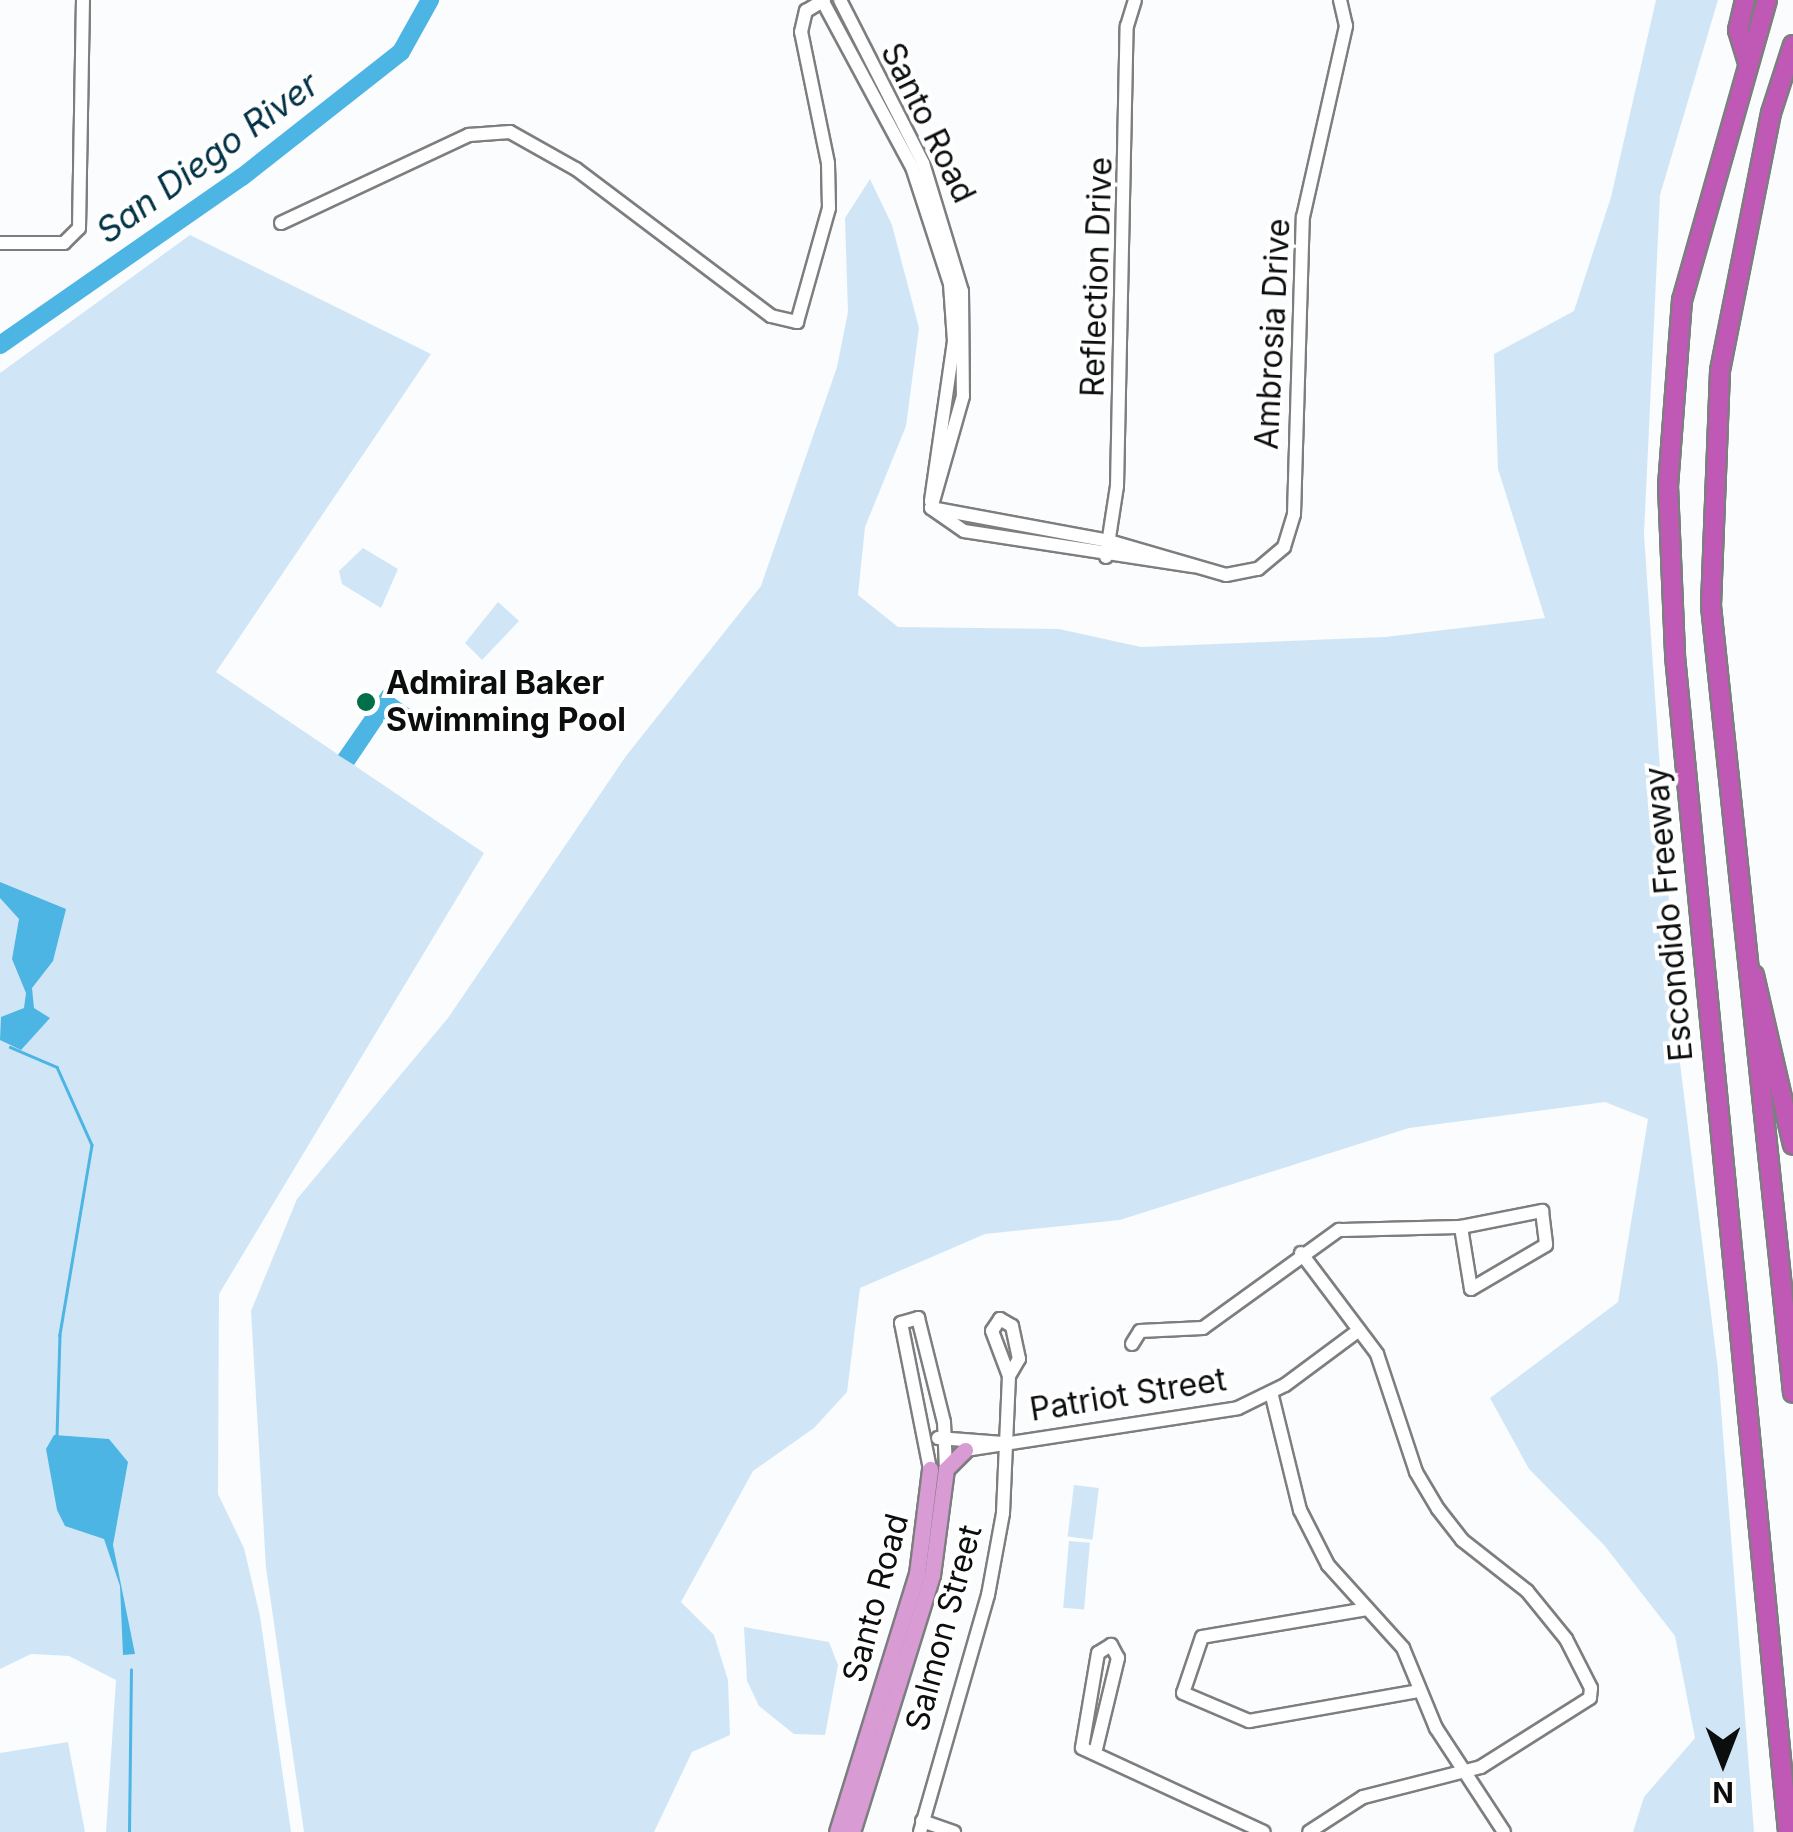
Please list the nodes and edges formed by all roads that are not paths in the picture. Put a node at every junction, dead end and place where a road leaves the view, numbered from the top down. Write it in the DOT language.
graph roads {
  1 [pos="83,0"];
  2 [pos="823,0"];
  3 [pos="840,0"];
  4 [pos="1135,0"];
  5 [pos="1340,0"];
  6 [pos="1745,0"];
  7 [pos="1767,0"];
  8 [pos="1793,45"];
  9 [pos="1748,63"];
  10 [pos="281,224"];
  11 [pos="0,243"];
  12 [pos="931,508"];
  13 [pos="1109,542"];
  14 [pos="1106,557"];
  15 [pos="1194,566"];
  16 [pos="1740,919"];
  17 [pos="1793,1145"];
  18 [pos="1461,1227"];
  19 [pos="1301,1253"];
  20 [pos="1359,1330"];
  21 [pos="1132,1344"];
  22 [pos="1009,1376"];
  23 [pos="1271,1392"];
  24 [pos="1793,1392"];
  25 [pos="945,1438"];
  26 [pos="927,1439"];
  27 [pos="1003,1443"];
  28 [pos="965,1450"];
  29 [pos="938,1469"];
  30 [pos="1367,1609"];
  31 [pos="1420,1691"];
  32 [pos="1095,1753"];
  33 [pos="1464,1772"];
  34 [pos="921,1826"];
  35 [pos="836,1832"];
  36 [pos="852,1832"];
  37 [pos="954,1832"];
  38 [pos="1264,1832"];
  39 [pos="1309,1832"];
  40 [pos="1504,1832"];
  41 [pos="1788,1832"];
  1 -- 11 [label="street"];
  2 -- 10 [label="street"];
  2 -- 12 [label="street, Santo Road"];
  3 -- 12 [label="street, Santo Road"];
  4 -- 13 [label="street, Reflection Drive"];
  5 -- 15 [label="street, Ambrosia Drive"];
  6 -- 9 [label="highway"];
  7 -- 9 [label="highway, Escondido Freeway"];
  8 -- 16 [label="highway"];
  9 -- 41 [label="highway, Escondido Freeway"];
  12 -- 13 [label="street, Ambrosia Drive"];
  12 -- 14 [label="street, Ambrosia Drive"];
  13 -- 14 [label="street, Reflection Drive"];
  13 -- 15 [label="street, Ambrosia Drive"];
  14 -- 15 [label="street, Ambrosia Drive"];
  16 -- 17 [label="highway"];
  16 -- 24 [label="highway"];
  18 -- 18 [label="street"];
  18 -- 19 [label="street"];
  19 -- 20 [label="street"];
  19 -- 21 [label="street"];
  20 -- 23 [label="street, Patriot Street"];
  20 -- 33 [label="street"];
  22 -- 27 [label="street, Salmon Street"];
  23 -- 27 [label="street, Patriot Street"];
  23 -- 30 [label="street"];
  25 -- 26 [label="street, Patriot Street"];
  25 -- 26 [label="street, Santo Road"];
  25 -- 27 [label="street, Patriot Street"];
  25 -- 29 [label="street, Santo Road"];
  26 -- 29 [label="street, Santo Road"];
  27 -- 28 [label="street, Patriot Street"];
  27 -- 34 [label="street, Salmon Street"];
  28 -- 29 [label="main road"];
  29 -- 35 [label="main road, Santo Road"];
  29 -- 36 [label="main road, Santo Road"];
  30 -- 31 [label="street"];
  30 -- 31 [label="street"];
  31 -- 33 [label="street"];
  32 -- 32 [label="street"];
  32 -- 38 [label="street"];
  33 -- 39 [label="street"];
  33 -- 40 [label="street"];
  34 -- 37 [label="street"];
}
